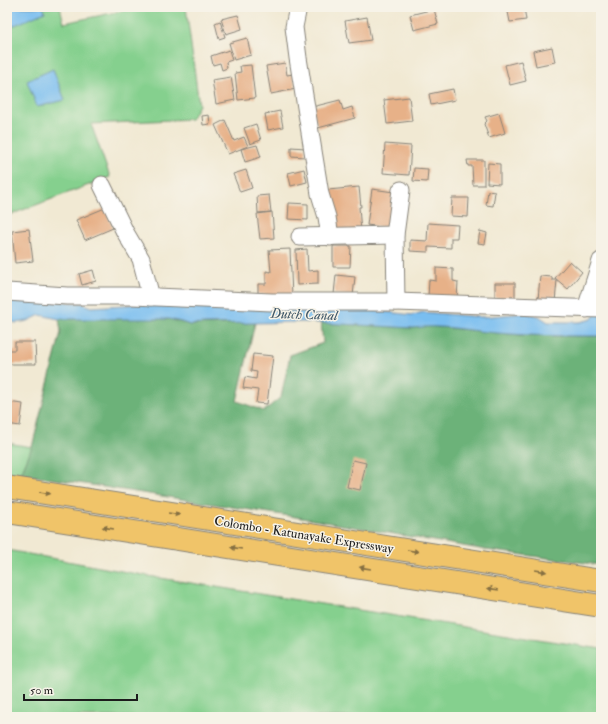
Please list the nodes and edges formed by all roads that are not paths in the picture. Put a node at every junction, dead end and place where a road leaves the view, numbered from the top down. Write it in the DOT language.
graph roads {
  1 [pos="298,7"];
  2 [pos="102,185"];
  3 [pos="401,190"];
  4 [pos="395,235"];
  5 [pos="300,237"];
  6 [pos="330,237"];
  7 [pos="601,262"];
  8 [pos="7,292"];
  9 [pos="151,297"];
  10 [pos="396,302"];
  11 [pos="593,309"];
  12 [pos="7,486"];
  13 [pos="7,512"];
  14 [pos="601,581"];
  15 [pos="601,606"];
  1 -- 6 [label="street"];
  2 -- 9 [label="street"];
  3 -- 4 [label="street"];
  4 -- 6 [label="street"];
  4 -- 10 [label="street"];
  5 -- 6 [label="street"];
  7 -- 11 [label="street"];
  8 -- 9 [label="street"];
  9 -- 10 [label="street"];
  10 -- 11 [label="street"];
  12 -- 14 [label="highway, Colombo - Katunayake Expressway, one-way"];
  15 -- 13 [label="highway, Colombo - Katunayake Expressway, one-way"];
}
